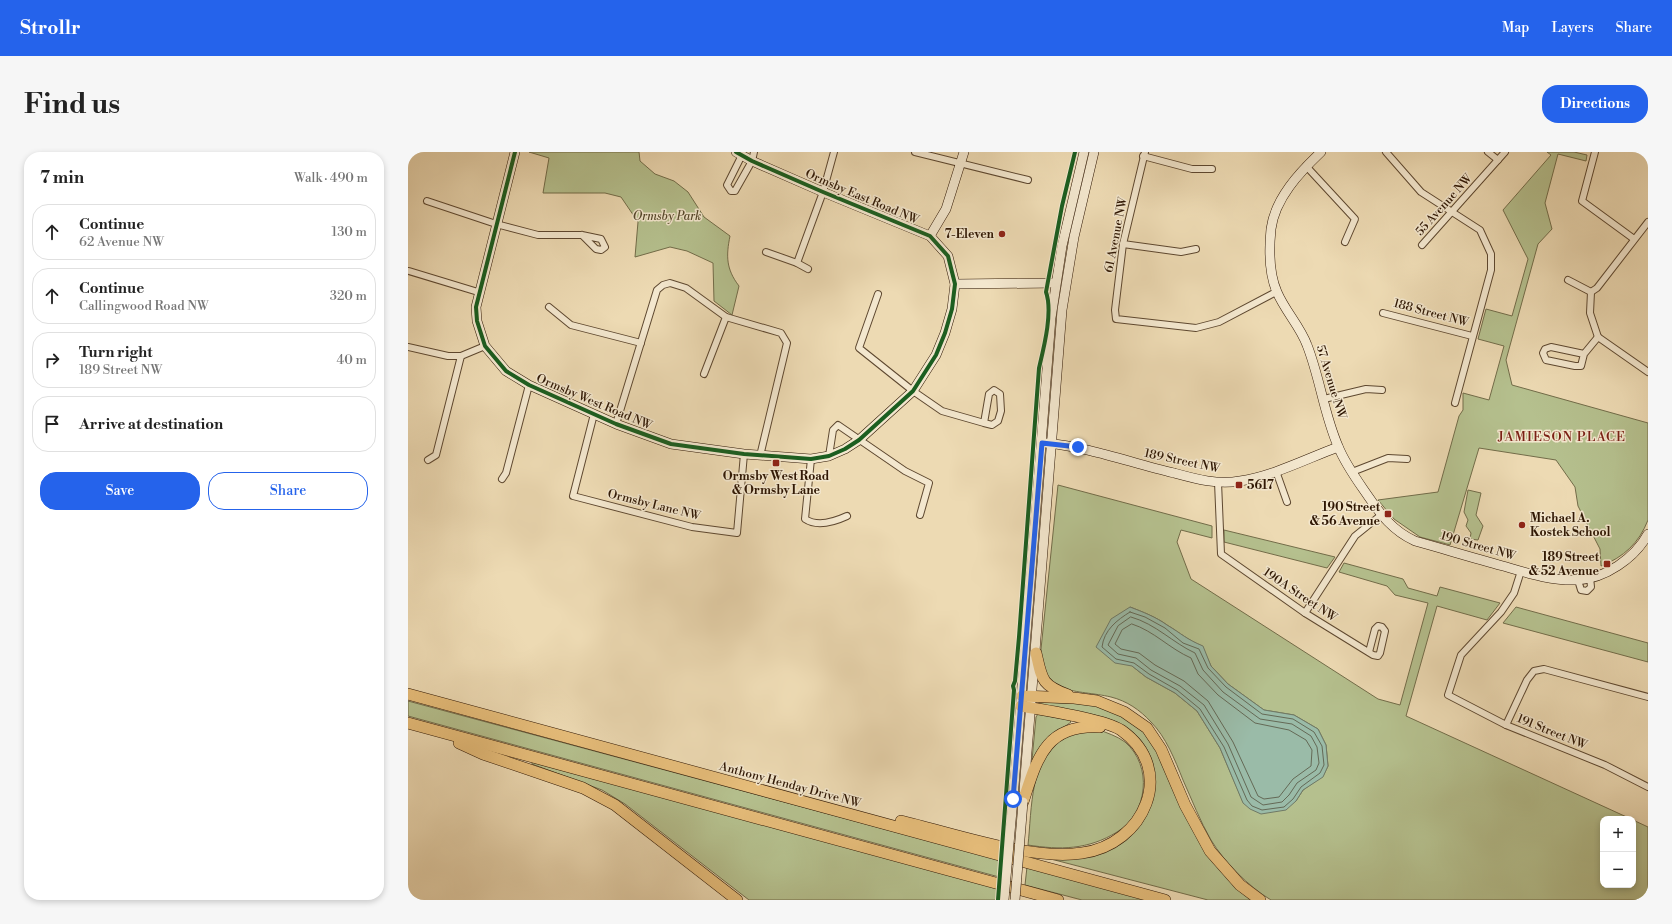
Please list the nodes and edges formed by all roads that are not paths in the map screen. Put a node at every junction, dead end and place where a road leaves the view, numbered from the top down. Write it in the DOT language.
graph roads {
  1 [pos="515,152"];
  2 [pos="834,152"];
  3 [pos="915,152"];
  4 [pos="964,152"];
  5 [pos="1084,152"];
  6 [pos="1094,152"];
  7 [pos="1321,152"];
  8 [pos="1386,152"];
  9 [pos="1488,152"];
  10 [pos="1505,152"];
  11 [pos="1595,152"];
  12 [pos="739,154"];
  13 [pos="1144,154"];
  14 [pos="753,156"];
  15 [pos="1498,160"];
  16 [pos="962,163"];
  17 [pos="1306,166"];
  18 [pos="1212,169"];
  19 [pos="1028,180"];
  20 [pos="823,192"];
  21 [pos="428,201"];
  22 [pos="1452,213"];
  23 [pos="1648,222"];
  24 [pos="496,224"];
  25 [pos="582,235"];
  26 [pos="930,236"];
  27 [pos="1634,239"];
  28 [pos="1345,242"];
  29 [pos="1123,244"];
  30 [pos="1422,245"];
  31 [pos="1196,249"];
  32 [pos="766,252"];
  33 [pos="797,263"];
  34 [pos="808,269"];
  35 [pos="409,271"];
  36 [pos="1568,280"];
  37 [pos="1055,283"];
  38 [pos="955,284"];
  39 [pos="1066,284"];
  40 [pos="478,292"];
  41 [pos="1276,292"];
  42 [pos="1591,292"];
  43 [pos="878,294"];
  44 [pos="549,307"];
  45 [pos="1383,313"];
  46 [pos="726,317"];
  47 [pos="1472,336"];
  48 [pos="1598,337"];
  49 [pos="641,343"];
  50 [pos="485,346"];
  51 [pos="408,347"];
  52 [pos="1584,354"];
  53 [pos="461,356"];
  54 [pos="1648,372"];
  55 [pos="704,374"];
  56 [pos="529,385"];
  57 [pos="1382,390"];
  58 [pos="912,391"];
  59 [pos="1324,399"];
  60 [pos="1455,403"];
  61 [pos="594,414"];
  62 [pos="984,423"];
  63 [pos="616,424"];
  64 [pos="859,440"];
  65 [pos="1047,443"];
  66 [pos="1338,447"];
  67 [pos="744,454"];
  68 [pos="760,456"];
  69 [pos="829,456"];
  70 [pos="811,459"];
  71 [pos="1407,459"];
  72 [pos="428,460"];
  73 [pos="1276,471"];
  74 [pos="1352,472"];
  75 [pos="502,479"];
  76 [pos="1218,482"];
  77 [pos="1287,502"];
  78 [pos="920,515"];
  79 [pos="1380,515"];
  80 [pos="847,516"];
  81 [pos="1648,534"];
  82 [pos="1644,547"];
  83 [pos="1520,571"];
  84 [pos="1590,577"];
  85 [pos="1578,580"];
  86 [pos="1305,613"];
  87 [pos="1369,652"];
  88 [pos="1036,653"];
  89 [pos="408,694"];
  90 [pos="1648,697"];
  91 [pos="1074,698"];
  92 [pos="1026,702"];
  93 [pos="408,724"];
  94 [pos="1506,725"];
  95 [pos="426,728"];
  96 [pos="1119,729"];
  97 [pos="1648,787"];
  98 [pos="1018,801"];
  99 [pos="835,810"];
  100 [pos="737,900"];
  101 [pos="1004,900"];
  102 [pos="1015,900"];
  103 [pos="1058,900"];
  104 [pos="1165,900"];
  105 [pos="1260,900"];
  1 -- 24 [label="street, Ormsby West Road NW"];
  2 -- 20 [label="street, Ormsby East Road NW"];
  3 -- 16 [label="street"];
  4 -- 16 [label="street"];
  5 -- 37 [label="street"];
  6 -- 39 [label="street"];
  7 -- 17 [label="street, 57 Avenue NW"];
  8 -- 22 [label="street"];
  9 -- 15 [label="street"];
  10 -- 15 [label="street, 55 Avenue NW"];
  11 -- 27 [label="street"];
  12 -- 14 [label="street, Ormsby East Road NW"];
  12 -- 14 [label="street, Ormsby East Road NW"];
  13 -- 18 [label="street, 61 Avenue NW"];
  13 -- 29 [label="street, 61 Avenue NW"];
  14 -- 20 [label="street, Ormsby East Road NW"];
  15 -- 22 [label="street, 55 Avenue NW"];
  16 -- 19 [label="street"];
  16 -- 26 [label="street"];
  17 -- 28 [label="street"];
  17 -- 41 [label="street, 57 Avenue NW"];
  20 -- 26 [label="street, Ormsby East Road NW"];
  20 -- 33 [label="street, Ormsby East Road NW"];
  21 -- 24 [label="street"];
  22 -- 30 [label="street, 55 Avenue NW"];
  22 -- 47 [label="street"];
  23 -- 27 [label="street"];
  24 -- 25 [label="street"];
  24 -- 40 [label="street, Ormsby West Road NW"];
  26 -- 38 [label="street, Ormsby East Road NW"];
  27 -- 42 [label="street"];
  29 -- 31 [label="street"];
  29 -- 41 [label="street, 61 Avenue NW"];
  32 -- 33 [label="street"];
  33 -- 34 [label="street"];
  35 -- 40 [label="street"];
  36 -- 42 [label="street"];
  37 -- 38 [label="street"];
  37 -- 39 [label="street"];
  37 -- 65 [label="street"];
  38 -- 58 [label="street, Ormsby West Road NW"];
  39 -- 65 [label="street"];
  40 -- 50 [label="street, Ormsby West Road NW"];
  41 -- 59 [label="street, 57 Avenue NW"];
  42 -- 48 [label="street"];
  43 -- 58 [label="street"];
  44 -- 49 [label="street"];
  45 -- 47 [label="street, 188 Street NW"];
  46 -- 49 [label="street"];
  46 -- 55 [label="street"];
  46 -- 68 [label="street"];
  47 -- 60 [label="street"];
  48 -- 52 [label="street"];
  48 -- 54 [label="street"];
  49 -- 63 [label="street"];
  50 -- 53 [label="street"];
  50 -- 56 [label="street, Ormsby West Road NW"];
  51 -- 53 [label="street"];
  52 -- 52 [label="street"];
  53 -- 72 [label="street"];
  56 -- 61 [label="street, Ormsby West Road NW"];
  56 -- 75 [label="street, Ormsby West Road NW"];
  57 -- 59 [label="street"];
  58 -- 62 [label="street"];
  58 -- 64 [label="street, Ormsby West Road NW"];
  59 -- 66 [label="street, 57 Avenue NW"];
  61 -- 63 [label="street, Ormsby West Road NW"];
  61 -- 67 [label="street, Ormsby Lane NW"];
  62 -- 62 [label="street"];
  63 -- 67 [label="street, Ormsby West Road NW"];
  64 -- 69 [label="street, Ormsby West Road NW"];
  64 -- 69 [label="street"];
  64 -- 78 [label="street"];
  65 -- 76 [label="street, 189 Street NW"];
  65 -- 88 [label="street"];
  65 -- 92 [label="street"];
  66 -- 73 [label="street, 189 Street NW"];
  66 -- 74 [label="street, 57 Avenue NW"];
  67 -- 68 [label="street, Ormsby West Road NW"];
  68 -- 70 [label="street, Ormsby West Road NW"];
  69 -- 70 [label="street, Ormsby West Road NW"];
  70 -- 80 [label="street"];
  71 -- 74 [label="street"];
  73 -- 76 [label="street, 189 Street NW"];
  73 -- 77 [label="street"];
  74 -- 79 [label="street, 57 Avenue NW"];
  76 -- 86 [label="street, 190A Street NW"];
  79 -- 83 [label="street, 190 Street NW"];
  79 -- 86 [label="street"];
  81 -- 82 [label="street, 190 Street NW"];
  82 -- 84 [label="street, 190 Street NW"];
  83 -- 85 [label="street, 190 Street NW"];
  83 -- 94 [label="street, 191 Street NW"];
  84 -- 85 [label="street, 190 Street NW"];
  84 -- 85 [label="street"];
  86 -- 87 [label="street, 190A Street NW"];
  88 -- 91 [label="highway"];
  88 -- 92 [label="street"];
  89 -- 99 [label="highway, Anthony Henday Drive NW"];
  90 -- 94 [label="street"];
  91 -- 92 [label="highway"];
  91 -- 105 [label="highway"];
  92 -- 96 [label="highway"];
  92 -- 98 [label="street"];
  93 -- 95 [label="highway"];
  94 -- 97 [label="street, 191 Street NW"];
  95 -- 100 [label="highway"];
  95 -- 103 [label="highway"];
  96 -- 98 [label="highway"];
  96 -- 99 [label="highway"];
  98 -- 101 [label="street, bridge"];
  98 -- 102 [label="street, bridge"];
  99 -- 104 [label="highway, Anthony Henday Drive NW"];
}
